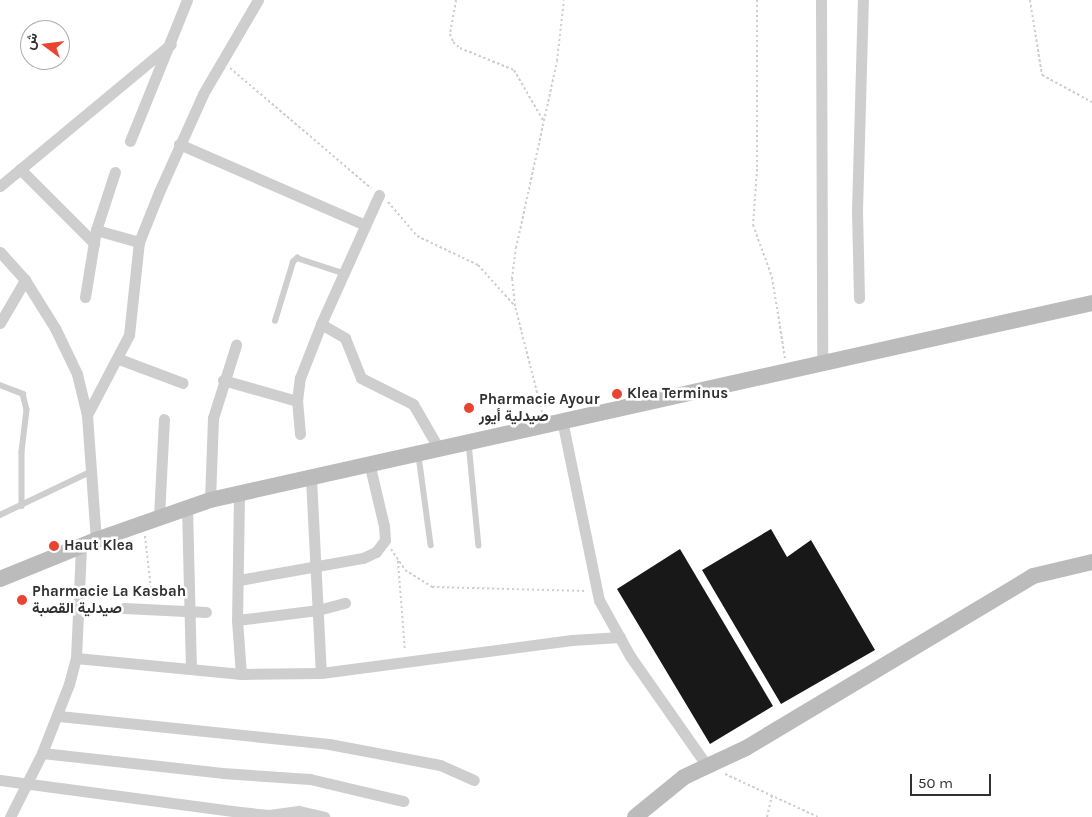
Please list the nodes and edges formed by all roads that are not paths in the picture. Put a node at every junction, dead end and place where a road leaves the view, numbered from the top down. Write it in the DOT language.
graph roads {
  1 [pos="187,0"];
  2 [pos="258,0"];
  3 [pos="821,0"];
  4 [pos="863,0"];
  5 [pos="171,44"];
  6 [pos="130,141"];
  7 [pos="179,144"];
  8 [pos="20,169"];
  9 [pos="115,172"];
  10 [pos="0,186"];
  11 [pos="379,195"];
  12 [pos="365,225"];
  13 [pos="96,230"];
  14 [pos="138,242"];
  15 [pos="94,243"];
  16 [pos="0,252"];
  17 [pos="343,273"];
  18 [pos="25,280"];
  19 [pos="85,297"];
  20 [pos="859,298"];
  21 [pos="1092,302"];
  22 [pos="275,321"];
  23 [pos="0,324"];
  24 [pos="321,324"];
  25 [pos="236,346"];
  26 [pos="119,359"];
  27 [pos="822,362"];
  28 [pos="223,380"];
  29 [pos="183,383"];
  30 [pos="0,385"];
  31 [pos="297,401"];
  32 [pos="87,415"];
  33 [pos="164,418"];
  34 [pos="562,420"];
  35 [pos="300,434"];
  36 [pos="468,442"];
  37 [pos="439,449"];
  38 [pos="419,454"];
  39 [pos="370,466"];
  40 [pos="90,472"];
  41 [pos="311,478"];
  42 [pos="238,495"];
  43 [pos="210,500"];
  44 [pos="22,506"];
  45 [pos="187,507"];
  46 [pos="0,515"];
  47 [pos="159,517"];
  48 [pos="88,544"];
  49 [pos="431,545"];
  50 [pos="479,546"];
  51 [pos="1092,562"];
  52 [pos="314,567"];
  53 [pos="0,579"];
  54 [pos="239,580"];
  55 [pos="345,603"];
  56 [pos="124,608"];
  57 [pos="318,610"];
  58 [pos="189,611"];
  59 [pos="206,612"];
  60 [pos="237,620"];
  61 [pos="620,637"];
  62 [pos="76,658"];
  63 [pos="190,668"];
  64 [pos="241,674"];
  65 [pos="321,674"];
  66 [pos="58,716"];
  67 [pos="42,753"];
  68 [pos="707,766"];
  69 [pos="0,780"];
  70 [pos="474,780"];
  71 [pos="28,785"];
  72 [pos="404,800"];
  73 [pos="10,817"];
  74 [pos="324,817"];
  75 [pos="635,817"];
  1 -- 5 [label="street"];
  2 -- 7 [label="street"];
  3 -- 27 [label="street"];
  4 -- 20 [label="street"];
  5 -- 6 [label="street"];
  5 -- 8 [label="street"];
  7 -- 12 [label="street"];
  7 -- 14 [label="street"];
  8 -- 10 [label="street"];
  8 -- 15 [label="street"];
  9 -- 13 [label="street"];
  11 -- 12 [label="street"];
  12 -- 17 [label="street"];
  13 -- 14 [label="street"];
  13 -- 15 [label="street"];
  14 -- 26 [label="street"];
  15 -- 19 [label="street"];
  16 -- 18 [label="street"];
  17 -- 22 [label="lane"];
  17 -- 24 [label="street"];
  18 -- 23 [label="street"];
  18 -- 32 [label="street"];
  21 -- 27 [label="main road"];
  24 -- 31 [label="street"];
  24 -- 37 [label="street"];
  25 -- 28 [label="street"];
  26 -- 29 [label="street"];
  26 -- 32 [label="street"];
  27 -- 34 [label="main road"];
  28 -- 31 [label="street"];
  28 -- 43 [label="street"];
  30 -- 44 [label="lane"];
  31 -- 35 [label="street"];
  32 -- 40 [label="street"];
  33 -- 47 [label="street"];
  34 -- 36 [label="main road"];
  34 -- 61 [label="street"];
  36 -- 37 [label="main road"];
  36 -- 50 [label="lane"];
  37 -- 38 [label="main road"];
  38 -- 39 [label="main road"];
  38 -- 49 [label="lane"];
  39 -- 41 [label="main road"];
  39 -- 52 [label="street"];
  40 -- 44 [label="lane"];
  40 -- 48 [label="street"];
  41 -- 42 [label="main road"];
  41 -- 52 [label="street"];
  42 -- 43 [label="main road"];
  42 -- 54 [label="street"];
  43 -- 45 [label="main road"];
  44 -- 46 [label="lane"];
  45 -- 47 [label="main road"];
  45 -- 58 [label="street"];
  47 -- 48 [label="main road"];
  48 -- 53 [label="main road"];
  48 -- 62 [label="street"];
  51 -- 68 [label="main road"];
  52 -- 54 [label="street"];
  52 -- 57 [label="street"];
  54 -- 60 [label="street"];
  55 -- 57 [label="street"];
  56 -- 58 [label="street"];
  57 -- 60 [label="street"];
  57 -- 65 [label="street"];
  58 -- 59 [label="street"];
  58 -- 63 [label="street"];
  60 -- 64 [label="street"];
  61 -- 65 [label="street"];
  61 -- 68 [label="street"];
  62 -- 63 [label="street"];
  62 -- 66 [label="street"];
  63 -- 64 [label="street"];
  64 -- 65 [label="street"];
  66 -- 67 [label="street"];
  66 -- 70 [label="street"];
  67 -- 71 [label="street"];
  67 -- 72 [label="street"];
  68 -- 75 [label="main road"];
  69 -- 71 [label="street"];
  71 -- 73 [label="street"];
  71 -- 74 [label="street"];
}
